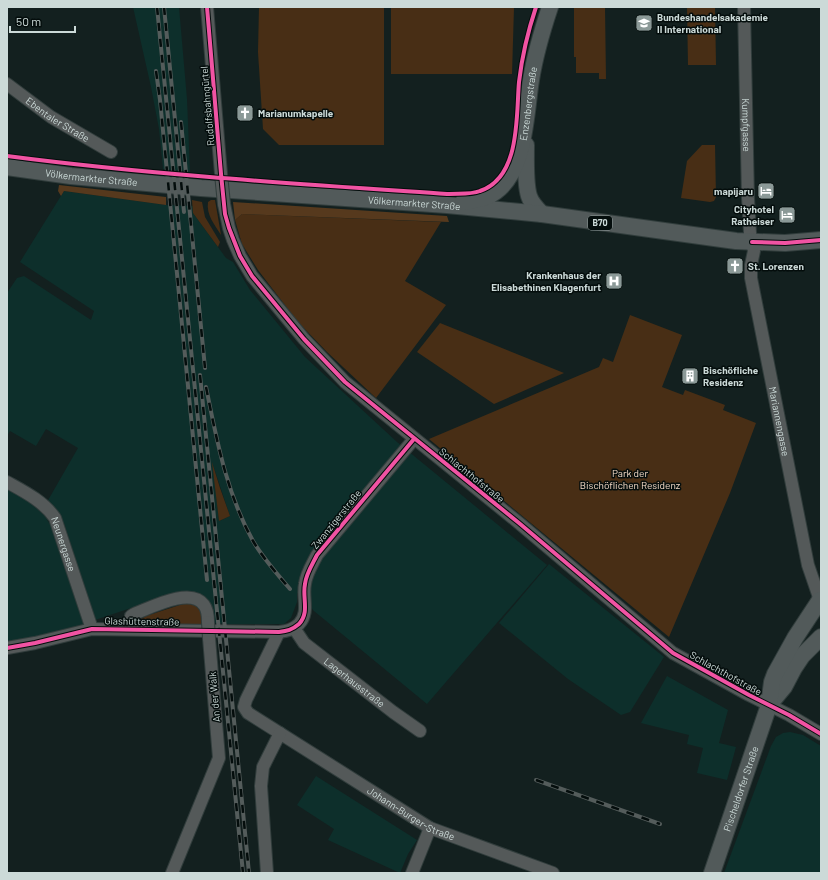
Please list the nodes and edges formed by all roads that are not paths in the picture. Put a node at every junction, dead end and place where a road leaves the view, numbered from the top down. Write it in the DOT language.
graph roads {
  1 [pos="207,7"];
  2 [pos="550,7"];
  3 [pos="744,7"];
  4 [pos="7,84"];
  5 [pos="525,129"];
  6 [pos="111,152"];
  7 [pos="7,167"];
  8 [pos="224,204"];
  9 [pos="447,204"];
  10 [pos="542,214"];
  11 [pos="821,240"];
  12 [pos="752,242"];
  13 [pos="414,439"];
  14 [pos="7,482"];
  15 [pos="820,599"];
  16 [pos="294,628"];
  17 [pos="92,629"];
  18 [pos="130,629"];
  19 [pos="279,632"];
  20 [pos="821,637"];
  21 [pos="7,648"];
  22 [pos="769,705"];
  23 [pos="420,731"];
  24 [pos="280,733"];
  25 [pos="821,734"];
  26 [pos="430,828"];
  27 [pos="172,873"];
  28 [pos="267,873"];
  29 [pos="412,873"];
  30 [pos="553,873"];
  31 [pos="712,873"];
  1 -- 8 [label="street, Rudolfsbahngürtel, bridge"];
  2 -- 5 [label="main road, Enzenbergstraße / B70"];
  3 -- 12 [label="street, Kumpfgasse"];
  4 -- 6 [label="street, Ebentaler Straße"];
  5 -- 9 [label="main road, Enzenbergstraße / B70"];
  5 -- 10 [label="main road"];
  7 -- 9 [label="main road, Völkermarkter Straße / B70"];
  8 -- 13 [label="street, Schlachthofstraße"];
  9 -- 10 [label="main road, Völkermarkter Straße / B70"];
  10 -- 12 [label="main road, Völkermarkter Straße / B70"];
  11 -- 12 [label="main road, Völkermarkter Straße / B70"];
  12 -- 15 [label="street, Mariannengasse"];
  13 -- 16 [label="street, Zwanzigerstraße"];
  13 -- 22 [label="street, Schlachthofstraße"];
  14 -- 17 [label="street, Neunergasse"];
  15 -- 22 [label="main road, Pischeldorfer Straße"];
  16 -- 19 [label="street"];
  16 -- 23 [label="street, Lagerhausstraße"];
  17 -- 18 [label="street, Glashüttenstraße"];
  17 -- 21 [label="street, Glashüttenstraße"];
  18 -- 19 [label="street, Glashüttenstraße"];
  18 -- 27 [label="street, An der Walk, bridge"];
  19 -- 24 [label="street"];
  20 -- 22 [label="main road, Pischeldorfer Straße"];
  22 -- 25 [label="street, Schlachthofstraße"];
  22 -- 31 [label="main road, Pischeldorfer Straße"];
  24 -- 26 [label="street, Johann-Burger-Straße"];
  24 -- 28 [label="street"];
  26 -- 29 [label="street"];
  26 -- 30 [label="street, Johann-Burger-Straße"];
}
